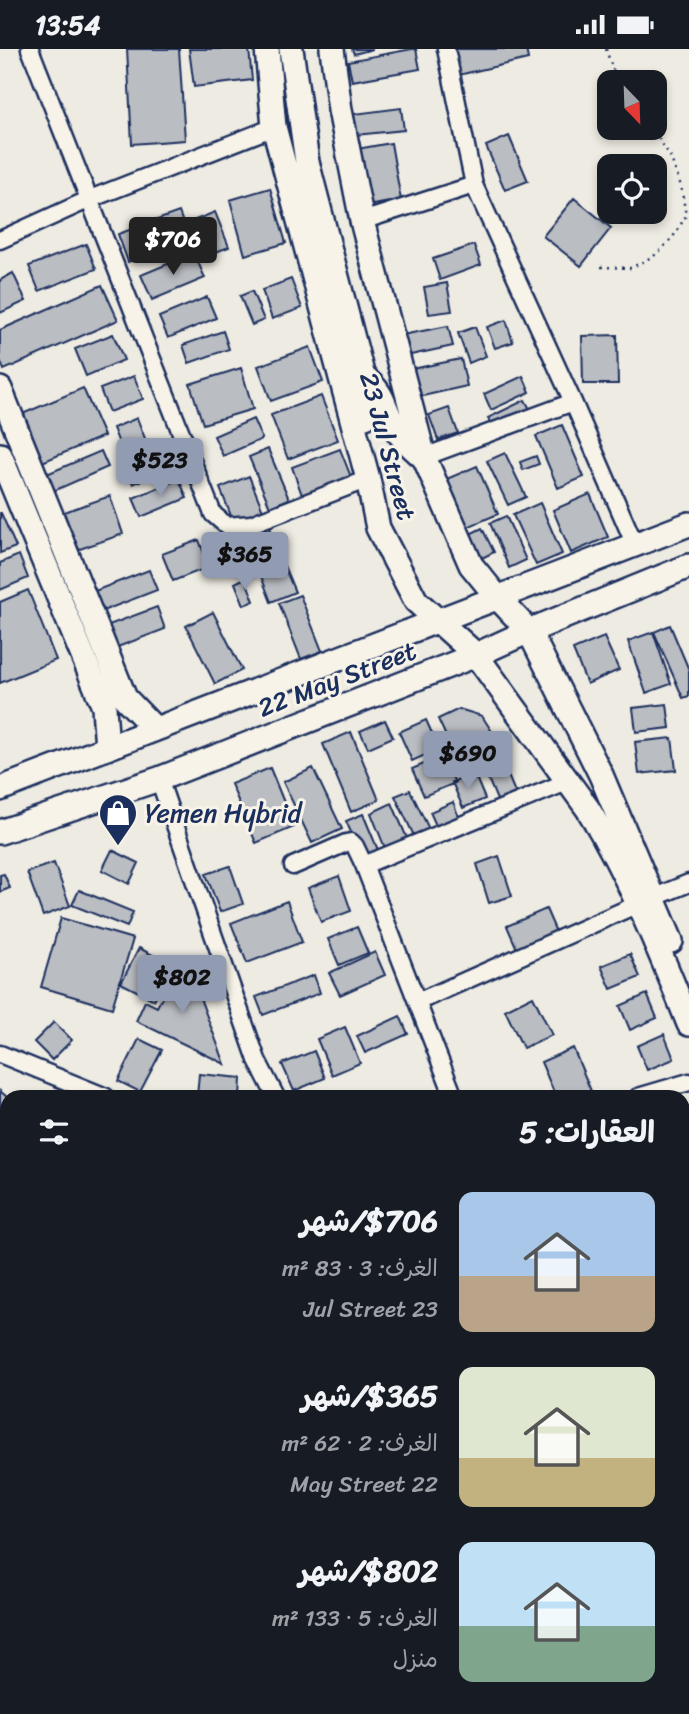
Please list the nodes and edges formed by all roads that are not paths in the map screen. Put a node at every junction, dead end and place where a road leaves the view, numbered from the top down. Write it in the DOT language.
graph roads {
  1 [pos="30,49"];
  2 [pos="267,49"];
  3 [pos="291,49"];
  4 [pos="332,49"];
  5 [pos="446,49"];
  6 [pos="274,127"];
  7 [pos="474,185"];
  8 [pos="90,199"];
  9 [pos="362,221"];
  10 [pos="0,240"];
  11 [pos="363,377"];
  12 [pos="0,389"];
  13 [pos="573,401"];
  14 [pos="0,455"];
  15 [pos="424,457"];
  16 [pos="368,479"];
  17 [pos="689,524"];
  18 [pos="635,545"];
  19 [pos="689,566"];
  20 [pos="498,598"];
  21 [pos="438,621"];
  22 [pos="529,631"];
  23 [pos="476,655"];
  24 [pos="125,698"];
  25 [pos="103,706"];
  26 [pos="154,728"];
  27 [pos="107,748"];
  28 [pos="159,779"];
  29 [pos="569,781"];
  30 [pos="0,789"];
  31 [pos="0,832"];
  32 [pos="364,865"];
  33 [pos="293,866"];
  34 [pos="689,883"];
  35 [pos="645,901"];
  36 [pos="689,986"];
  37 [pos="417,1002"];
  38 [pos="689,1024"];
  39 [pos="0,1053"];
  40 [pos="689,1081"];
  41 [pos="89,1090"];
  42 [pos="272,1090"];
  43 [pos="451,1090"];
  44 [pos="660,1090"];
  1 -- 8 [label="street"];
  2 -- 6 [label="street, 23 Jul Street"];
  3 -- 11 [label="street"];
  4 -- 9 [label="street, 23 Jul Street"];
  5 -- 7 [label="street"];
  6 -- 8 [label="street"];
  6 -- 16 [label="street, 23 Jul Street"];
  7 -- 9 [label="street"];
  7 -- 13 [label="street"];
  8 -- 10 [label="street"];
  8 -- 16 [label="street"];
  9 -- 15 [label="street, 23 Jul Street"];
  11 -- 15 [label="street"];
  11 -- 16 [label="street"];
  12 -- 24 [label="street"];
  13 -- 15 [label="street"];
  13 -- 18 [label="street"];
  14 -- 25 [label="street"];
  15 -- 20 [label="street, 23 Jul Street"];
  16 -- 21 [label="street, 23 Jul Street"];
  17 -- 18 [label="street, 22 May Street"];
  18 -- 20 [label="street, 22 May Street"];
  19 -- 22 [label="street, 22 May Street"];
  20 -- 21 [label="street, 22 May Street"];
  20 -- 22 [label="street, 23 Jul Street"];
  21 -- 23 [label="street, 23 Jul Street"];
  21 -- 26 [label="street, 22 May Street"];
  22 -- 23 [label="street, 22 May Street"];
  22 -- 35 [label="street, 23 Jul Street"];
  23 -- 28 [label="street, 22 May Street"];
  23 -- 29 [label="street, 23 Jul Street"];
  24 -- 25 [label="street"];
  24 -- 26 [label="street"];
  25 -- 27 [label="street"];
  26 -- 27 [label="street, 22 May Street"];
  27 -- 30 [label="street, 22 May Street"];
  28 -- 31 [label="street, 22 May Street"];
  28 -- 42 [label="street"];
  29 -- 32 [label="street"];
  29 -- 35 [label="street, 23 Jul Street"];
  32 -- 33 [label="street"];
  32 -- 37 [label="street"];
  34 -- 35 [label="street"];
  35 -- 36 [label="street, 23 Jul Street"];
  35 -- 37 [label="street"];
  35 -- 38 [label="street, 23 Jul Street"];
  37 -- 43 [label="street"];
  39 -- 41 [label="street"];
  40 -- 44 [label="street"];
}
